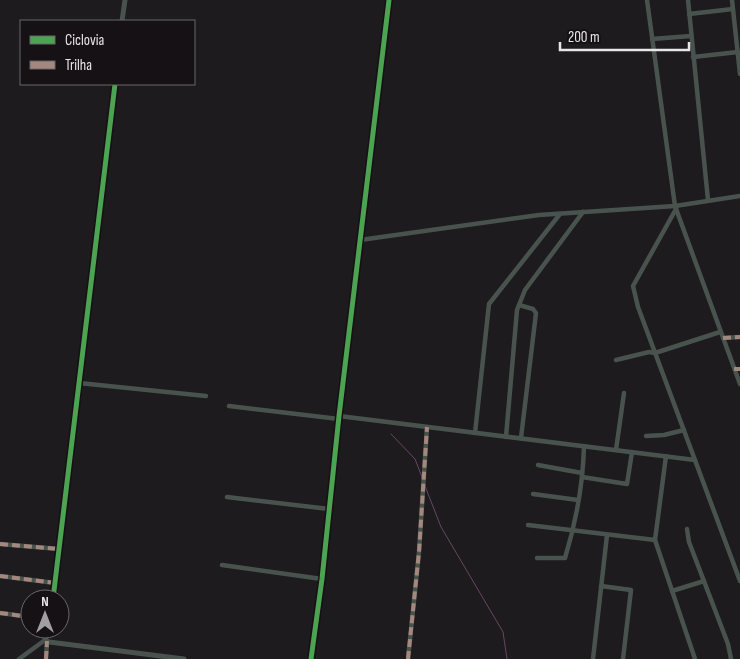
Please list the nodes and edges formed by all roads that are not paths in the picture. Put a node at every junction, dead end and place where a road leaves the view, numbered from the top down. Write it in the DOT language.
graph roads {
  1 [pos="125,0"];
  2 [pos="389,0"];
  3 [pos="647,0"];
  4 [pos="688,0"];
  5 [pos="732,0"];
  6 [pos="733,9"];
  7 [pos="689,14"];
  8 [pos="122,20"];
  9 [pos="737,25"];
  10 [pos="691,36"];
  11 [pos="652,39"];
  12 [pos="738,52"];
  13 [pos="693,57"];
  14 [pos="740,74"];
  15 [pos="115,85"];
  16 [pos="740,196"];
  17 [pos="708,200"];
  18 [pos="676,208"];
  19 [pos="583,212"];
  20 [pos="560,214"];
  21 [pos="360,240"];
  22 [pos="519,305"];
  23 [pos="720,332"];
  24 [pos="740,337"];
  25 [pos="723,338"];
  26 [pos="654,352"];
  27 [pos="616,360"];
  28 [pos="737,369"];
  29 [pos="79,383"];
  30 [pos="740,384"];
  31 [pos="624,393"];
  32 [pos="206,396"];
  33 [pos="229,406"];
  34 [pos="339,417"];
  35 [pos="427,427"];
  36 [pos="684,430"];
  37 [pos="475,433"];
  38 [pos="506,436"];
  39 [pos="646,436"];
  40 [pos="521,438"];
  41 [pos="584,446"];
  42 [pos="616,450"];
  43 [pos="632,452"];
  44 [pos="666,456"];
  45 [pos="696,460"];
  46 [pos="538,465"];
  47 [pos="582,475"];
  48 [pos="533,494"];
  49 [pos="227,497"];
  50 [pos="578,500"];
  51 [pos="329,508"];
  52 [pos="528,525"];
  53 [pos="687,529"];
  54 [pos="574,530"];
  55 [pos="607,534"];
  56 [pos="655,540"];
  57 [pos="0,544"];
  58 [pos="59,549"];
  59 [pos="537,558"];
  60 [pos="222,566"];
  61 [pos="0,576"];
  62 [pos="322,579"];
  63 [pos="704,581"];
  64 [pos="740,581"];
  65 [pos="55,583"];
  66 [pos="601,586"];
  67 [pos="54,589"];
  68 [pos="672,591"];
  69 [pos="0,613"];
  70 [pos="20,616"];
  71 [pos="46,640"];
  72 [pos="19,659"];
  73 [pos="46,659"];
  74 [pos="184,659"];
  75 [pos="311,659"];
  76 [pos="408,659"];
  77 [pos="593,659"];
  78 [pos="623,659"];
  79 [pos="695,659"];
  80 [pos="731,659"];
  1 -- 8 [label="street"];
  2 -- 21 [label="street"];
  3 -- 11 [label="street"];
  4 -- 7 [label="street"];
  5 -- 6 [label="street"];
  6 -- 7 [label="street"];
  6 -- 9 [label="street"];
  7 -- 10 [label="street"];
  9 -- 12 [label="street"];
  10 -- 11 [label="street"];
  10 -- 13 [label="street"];
  11 -- 18 [label="street"];
  12 -- 13 [label="street"];
  12 -- 14 [label="street"];
  13 -- 17 [label="street"];
  15 -- 29 [label="street"];
  16 -- 17 [label="street"];
  17 -- 18 [label="street"];
  18 -- 19 [label="street"];
  18 -- 23 [label="street"];
  18 -- 26 [label="street"];
  19 -- 20 [label="street"];
  19 -- 22 [label="street"];
  20 -- 21 [label="street"];
  20 -- 37 [label="street"];
  21 -- 34 [label="street"];
  22 -- 38 [label="street"];
  22 -- 40 [label="street"];
  23 -- 25 [label="street"];
  23 -- 26 [label="street"];
  24 -- 25 [label="street"];
  25 -- 28 [label="street"];
  26 -- 27 [label="street"];
  26 -- 36 [label="street"];
  28 -- 30 [label="street"];
  29 -- 32 [label="street"];
  29 -- 58 [label="street"];
  31 -- 42 [label="street"];
  33 -- 34 [label="street"];
  34 -- 35 [label="street"];
  34 -- 51 [label="street"];
  35 -- 37 [label="street"];
  35 -- 76 [label="street"];
  36 -- 39 [label="street"];
  36 -- 45 [label="street"];
  37 -- 38 [label="street"];
  38 -- 40 [label="street"];
  40 -- 41 [label="street"];
  41 -- 42 [label="street"];
  41 -- 47 [label="street"];
  42 -- 43 [label="street"];
  43 -- 44 [label="street"];
  43 -- 47 [label="street"];
  44 -- 45 [label="street"];
  44 -- 56 [label="street"];
  45 -- 64 [label="street"];
  46 -- 47 [label="street"];
  47 -- 50 [label="street"];
  48 -- 50 [label="street"];
  49 -- 51 [label="street"];
  50 -- 54 [label="street"];
  51 -- 62 [label="street"];
  52 -- 54 [label="street"];
  53 -- 63 [label="street"];
  54 -- 55 [label="street"];
  54 -- 59 [label="street"];
  55 -- 56 [label="street"];
  55 -- 66 [label="street"];
  56 -- 68 [label="street"];
  57 -- 58 [label="street"];
  58 -- 65 [label="street"];
  60 -- 62 [label="street"];
  61 -- 65 [label="street"];
  62 -- 75 [label="street"];
  63 -- 68 [label="street"];
  63 -- 80 [label="street"];
  65 -- 67 [label="street"];
  66 -- 77 [label="street"];
  66 -- 78 [label="street"];
  68 -- 79 [label="street"];
  69 -- 70 [label="street"];
  71 -- 72 [label="street"];
  71 -- 73 [label="street"];
  71 -- 74 [label="street"];
}
